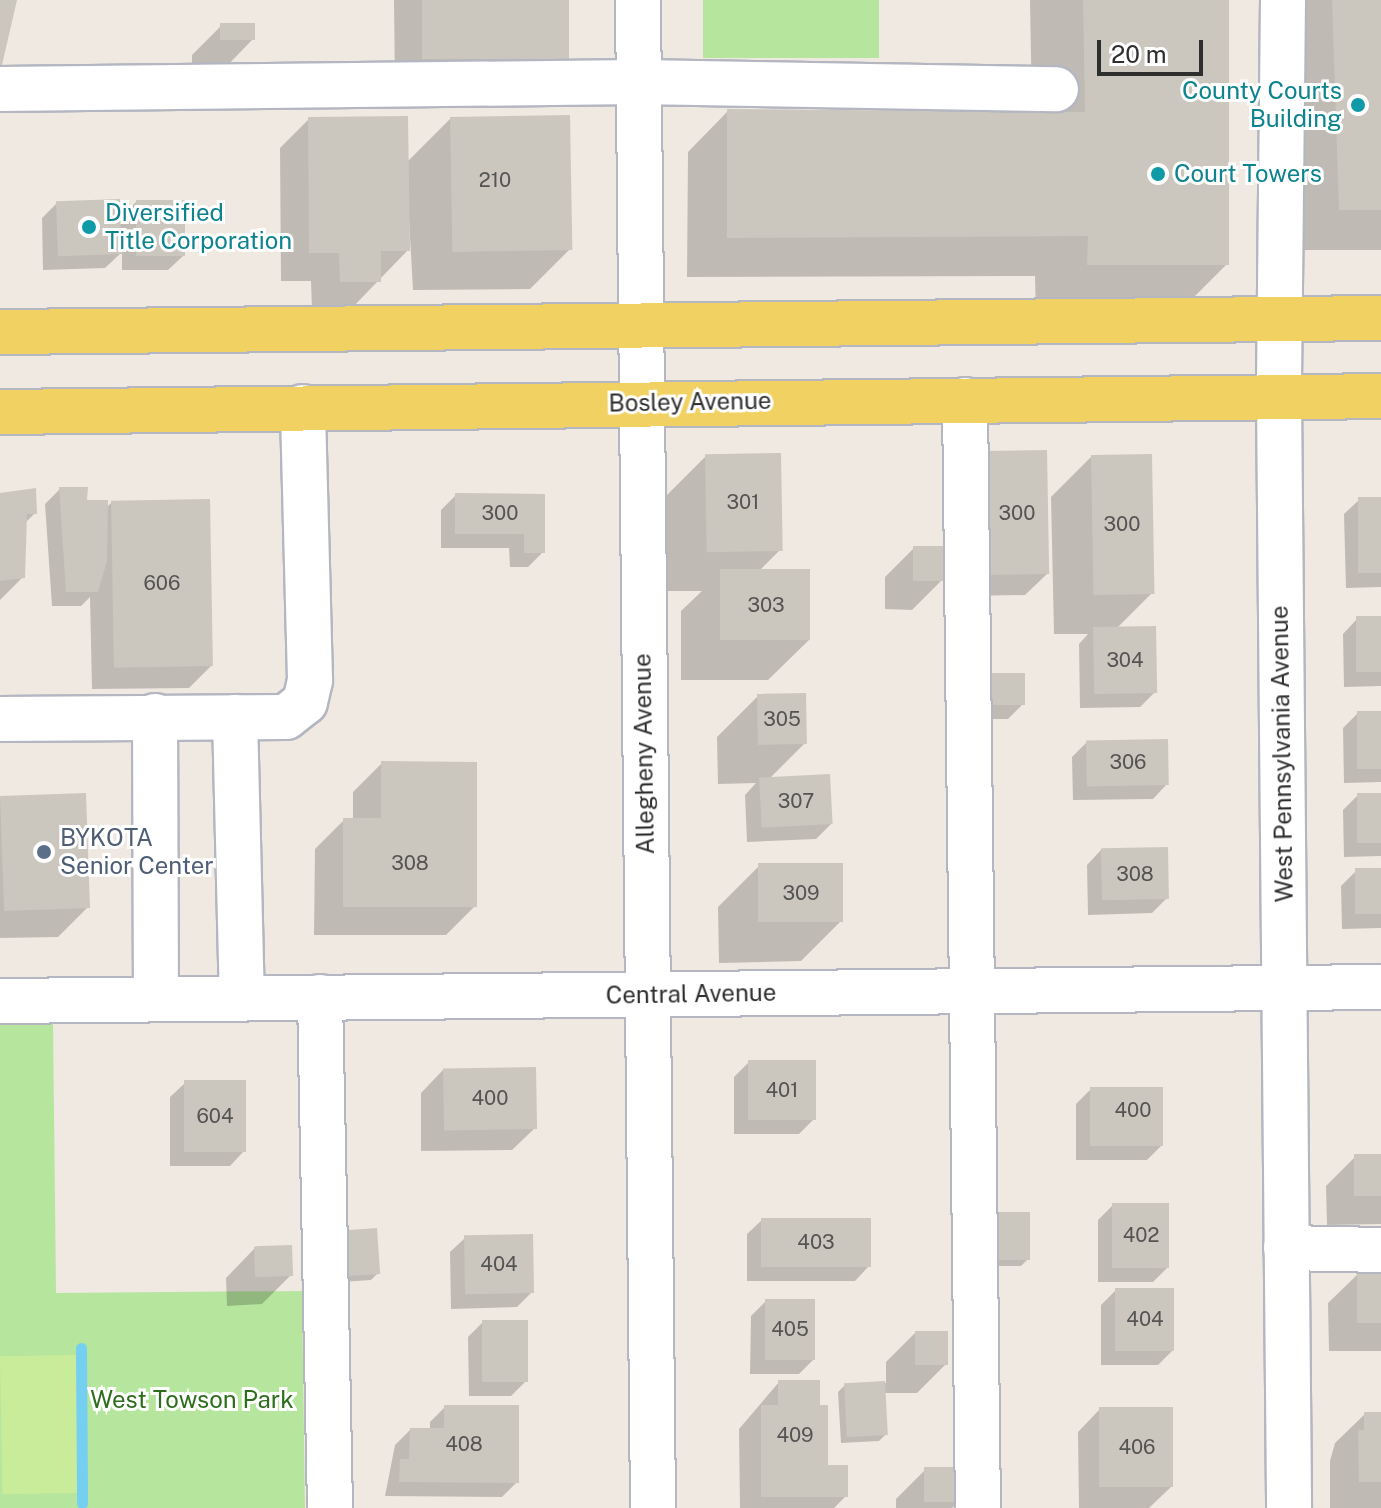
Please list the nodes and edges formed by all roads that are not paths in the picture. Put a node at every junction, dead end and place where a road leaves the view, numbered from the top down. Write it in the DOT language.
graph roads {
  1 [pos="638,0"];
  2 [pos="1283,0"];
  3 [pos="639,82"];
  4 [pos="0,89"];
  5 [pos="1056,89"];
  6 [pos="1381,318"];
  7 [pos="1280,319"];
  8 [pos="638,325"];
  9 [pos="0,332"];
  10 [pos="1381,396"];
  11 [pos="1279,397"];
  12 [pos="965,400"];
  13 [pos="640,403"];
  14 [pos="303,407"];
  15 [pos="0,412"];
  16 [pos="155,716"];
  17 [pos="235,717"];
  18 [pos="0,719"];
  19 [pos="1381,987"];
  20 [pos="1284,988"];
  21 [pos="974,991"];
  22 [pos="647,994"];
  23 [pos="320,997"];
  24 [pos="242,998"];
  25 [pos="156,999"];
  26 [pos="0,1001"];
  27 [pos="1286,1248"];
  28 [pos="1381,1250"];
  29 [pos="330,1508"];
  30 [pos="653,1508"];
  31 [pos="978,1508"];
  32 [pos="1289,1508"];
  1 -- 3 [label="street, Allegheny Avenue"];
  2 -- 7 [label="street, West Pennsylvania Avenue"];
  3 -- 4 [label="street"];
  3 -- 5 [label="street"];
  3 -- 8 [label="street, Allegheny Avenue"];
  6 -- 7 [label="main road"];
  7 -- 8 [label="main road"];
  7 -- 11 [label="street, West Pennsylvania Avenue"];
  8 -- 9 [label="main road"];
  8 -- 13 [label="street, Allegheny Avenue"];
  10 -- 11 [label="main road, Bosley Avenue"];
  11 -- 12 [label="main road, Bosley Avenue"];
  11 -- 20 [label="street, West Pennsylvania Avenue"];
  12 -- 13 [label="main road, Bosley Avenue"];
  12 -- 21 [label="street"];
  13 -- 14 [label="main road, Bosley Avenue"];
  13 -- 22 [label="street, Allegheny Avenue"];
  14 -- 15 [label="main road, Bosley Avenue"];
  14 -- 17 [label="street"];
  16 -- 17 [label="street"];
  16 -- 18 [label="street"];
  16 -- 25 [label="street"];
  17 -- 24 [label="street"];
  19 -- 20 [label="street, Central Avenue"];
  20 -- 21 [label="street, Central Avenue"];
  20 -- 27 [label="street, West Pennsylvania Avenue"];
  21 -- 22 [label="street, Central Avenue"];
  21 -- 31 [label="street"];
  22 -- 23 [label="street, Central Avenue"];
  22 -- 30 [label="street, Allegheny Avenue"];
  23 -- 24 [label="street, Central Avenue"];
  23 -- 29 [label="street"];
  24 -- 25 [label="street, Central Avenue"];
  25 -- 26 [label="street, Central Avenue"];
  27 -- 28 [label="street"];
  27 -- 32 [label="street, West Pennsylvania Avenue"];
}
